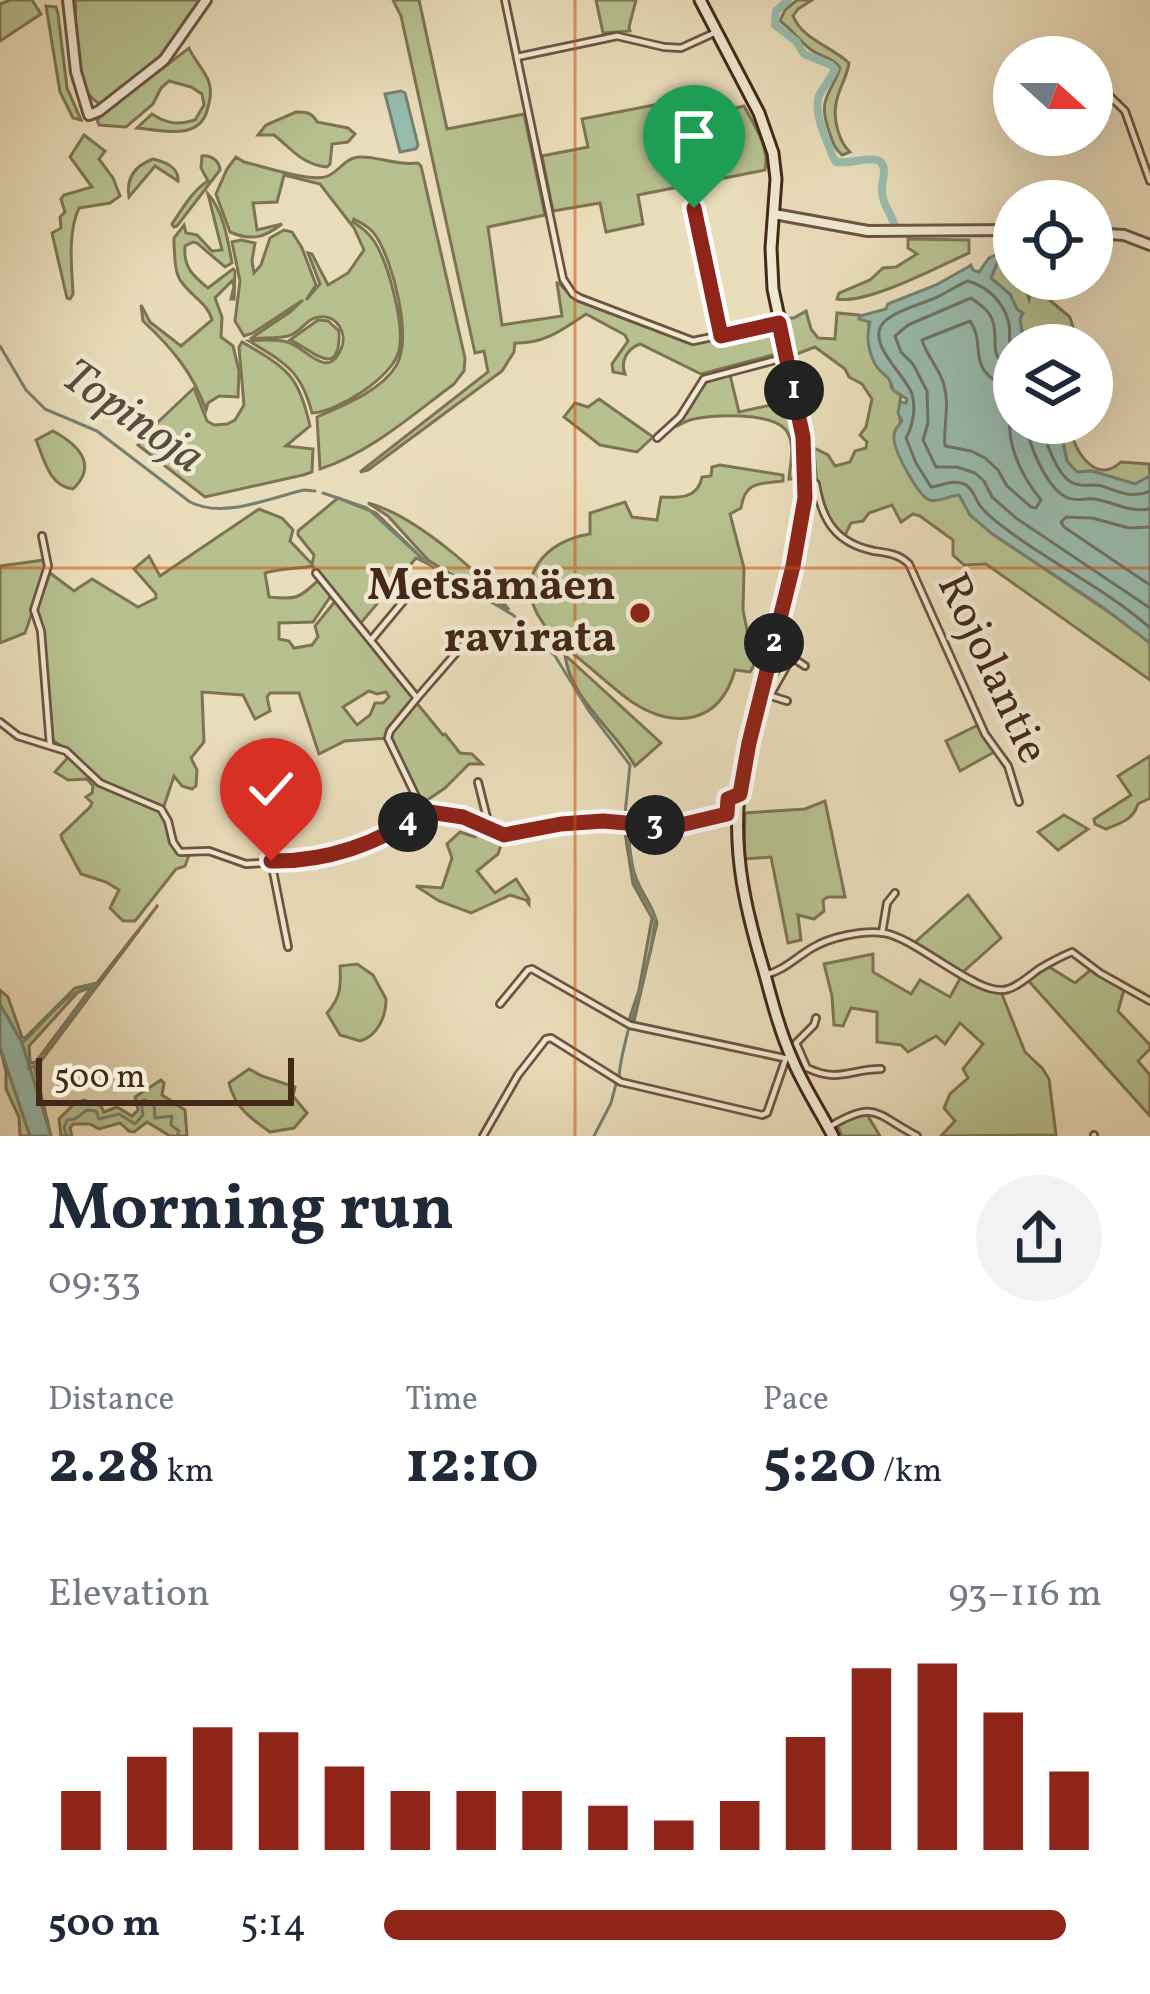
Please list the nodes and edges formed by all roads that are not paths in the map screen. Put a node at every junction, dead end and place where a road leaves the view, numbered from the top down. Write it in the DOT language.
graph roads {
  1 [pos="206,0"];
  2 [pos="505,0"];
  3 [pos="700,0"];
  4 [pos="69,2"];
  5 [pos="717,31"];
  6 [pos="517,57"];
  7 [pos="1113,100"];
  8 [pos="1150,181"];
  9 [pos="691,194"];
  10 [pos="774,214"];
  11 [pos="993,230"];
  12 [pos="1113,234"];
  13 [pos="1150,244"];
  14 [pos="779,323"];
  15 [pos="721,336"];
  16 [pos="787,357"];
  17 [pos="657,438"];
  18 [pos="806,482"];
  19 [pos="42,536"];
  20 [pos="316,573"];
  21 [pos="406,598"];
  22 [pos="476,631"];
  23 [pos="370,640"];
  24 [pos="805,666"];
  25 [pos="765,694"];
  26 [pos="417,698"];
  27 [pos="788,701"];
  28 [pos="0,722"];
  29 [pos="50,745"];
  30 [pos="478,782"];
  31 [pos="1018,802"];
  32 [pos="423,811"];
  33 [pos="732,813"];
  34 [pos="490,830"];
  35 [pos="271,861"];
  36 [pos="895,893"];
  37 [pos="882,933"];
  38 [pos="289,947"];
  39 [pos="765,975"];
  40 [pos="1150,1001"];
  41 [pos="500,1004"];
  42 [pos="816,1018"];
  43 [pos="792,1057"];
  44 [pos="881,1069"];
  45 [pos="831,1132"];
  46 [pos="483,1136"];
  47 [pos="917,1136"];
  1 -- 4 [label="street"];
  2 -- 6 [label="street"];
  3 -- 5 [label="main road"];
  5 -- 6 [label="street"];
  5 -- 10 [label="main road"];
  6 -- 15 [label="street"];
  7 -- 8 [label="street"];
  9 -- 15 [label="street"];
  10 -- 11 [label="street"];
  10 -- 14 [label="main road"];
  12 -- 13 [label="street"];
  14 -- 15 [label="street"];
  14 -- 16 [label="main road"];
  16 -- 17 [label="street"];
  16 -- 18 [label="main road"];
  18 -- 25 [label="main road"];
  18 -- 31 [label="street, Rojolantie"];
  19 -- 29 [label="street"];
  20 -- 23 [label="street"];
  21 -- 23 [label="street"];
  22 -- 26 [label="street"];
  23 -- 26 [label="street"];
  24 -- 25 [label="street"];
  25 -- 27 [label="street"];
  25 -- 33 [label="main road"];
  26 -- 32 [label="street"];
  28 -- 29 [label="street"];
  29 -- 35 [label="street"];
  30 -- 34 [label="street"];
  32 -- 34 [label="street"];
  32 -- 35 [label="street"];
  33 -- 34 [label="street"];
  33 -- 39 [label="main road"];
  35 -- 38 [label="street"];
  36 -- 37 [label="street"];
  37 -- 39 [label="street"];
  37 -- 40 [label="street"];
  39 -- 43 [label="main road"];
  41 -- 43 [label="street"];
  42 -- 43 [label="street"];
  43 -- 44 [label="street"];
  43 -- 45 [label="main road"];
  43 -- 46 [label="street"];
  45 -- 47 [label="street"];
}
